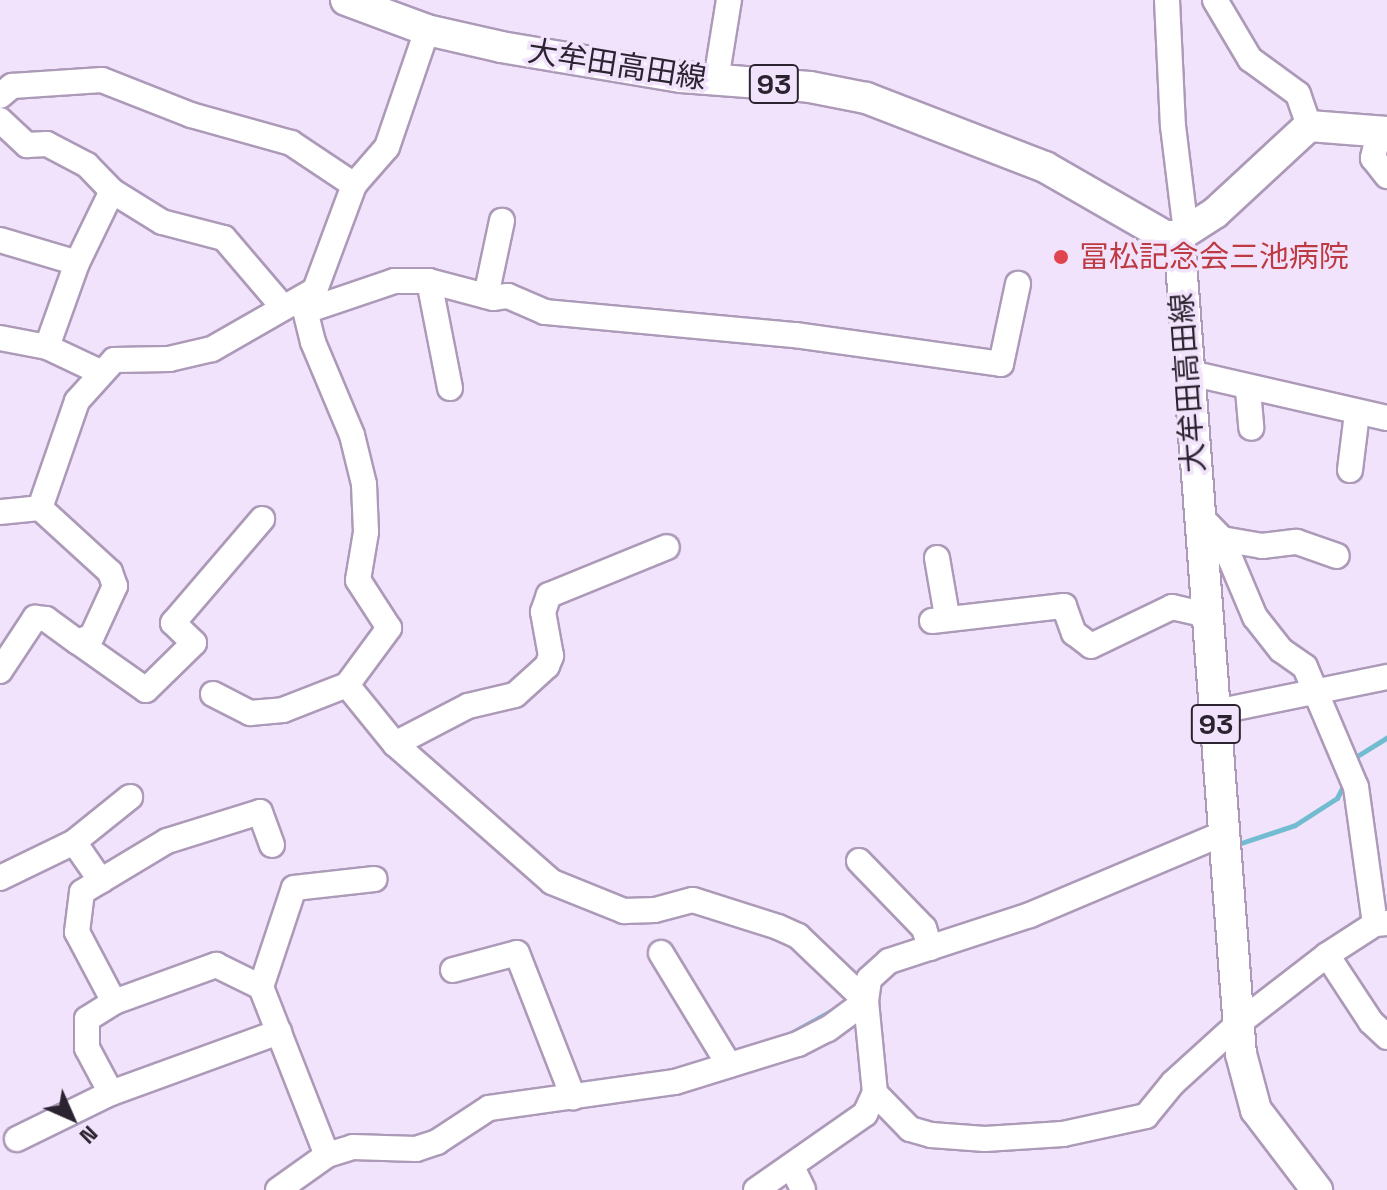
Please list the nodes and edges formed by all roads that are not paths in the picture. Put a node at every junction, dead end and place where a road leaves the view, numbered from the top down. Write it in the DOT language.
graph roads {
  1 [pos="346,0"];
  2 [pos="729,0"];
  3 [pos="1167,0"];
  4 [pos="1215,0"];
  5 [pos="427,30"];
  6 [pos="716,80"];
  7 [pos="4,86"];
  8 [pos="0,120"];
  9 [pos="1309,126"];
  10 [pos="1383,132"];
  11 [pos="1387,176"];
  12 [pos="354,185"];
  13 [pos="112,191"];
  14 [pos="502,221"];
  15 [pos="1182,234"];
  16 [pos="0,240"];
  17 [pos="77,263"];
  18 [pos="429,281"];
  19 [pos="1018,284"];
  20 [pos="486,296"];
  21 [pos="297,305"];
  22 [pos="0,338"];
  23 [pos="47,347"];
  24 [pos="100,372"];
  25 [pos="1186,372"];
  26 [pos="450,388"];
  27 [pos="1248,390"];
  28 [pos="1357,413"];
  29 [pos="1387,418"];
  30 [pos="1251,428"];
  31 [pos="1350,470"];
  32 [pos="40,508"];
  33 [pos="0,512"];
  34 [pos="1197,513"];
  35 [pos="262,519"];
  36 [pos="1222,539"];
  37 [pos="667,547"];
  38 [pos="1337,556"];
  39 [pos="937,558"];
  40 [pos="1206,615"];
  41 [pos="78,642"];
  42 [pos="0,671"];
  43 [pos="1387,677"];
  44 [pos="347,685"];
  45 [pos="1313,693"];
  46 [pos="213,694"];
  47 [pos="1215,712"];
  48 [pos="395,744"];
  49 [pos="130,797"];
  50 [pos="1224,833"];
  51 [pos="74,842"];
  52 [pos="272,845"];
  53 [pos="859,861"];
  54 [pos="0,878"];
  55 [pos="374,879"];
  56 [pos="101,881"];
  57 [pos="1381,923"];
  58 [pos="930,948"];
  59 [pos="661,953"];
  60 [pos="1327,955"];
  61 [pos="453,970"];
  62 [pos="261,987"];
  63 [pos="866,1001"];
  64 [pos="114,1002"];
  65 [pos="1239,1023"];
  66 [pos="279,1032"];
  67 [pos="1387,1037"];
  68 [pos="729,1065"];
  69 [pos="111,1093"];
  70 [pos="875,1093"];
  71 [pos="573,1097"];
  72 [pos="17,1139"];
  73 [pos="327,1155"];
  74 [pos="792,1167"];
  75 [pos="278,1190"];
  76 [pos="756,1190"];
  77 [pos="803,1190"];
  78 [pos="1317,1190"];
  1 -- 5 [label="main road, 大牟田高田線 / 93"];
  2 -- 6 [label="street"];
  3 -- 15 [label="street"];
  4 -- 9 [label="street"];
  5 -- 6 [label="main road, 大牟田高田線 / 93"];
  5 -- 12 [label="street"];
  6 -- 15 [label="main road, 大牟田高田線 / 93"];
  7 -- 12 [label="street"];
  8 -- 13 [label="street"];
  9 -- 10 [label="main road"];
  9 -- 15 [label="main road"];
  10 -- 11 [label="street"];
  12 -- 21 [label="street"];
  13 -- 17 [label="street"];
  13 -- 21 [label="street"];
  14 -- 20 [label="street"];
  15 -- 25 [label="main road, 大牟田高田線 / 93"];
  16 -- 17 [label="street"];
  17 -- 23 [label="street"];
  18 -- 20 [label="street"];
  18 -- 21 [label="street"];
  18 -- 26 [label="street"];
  19 -- 20 [label="street"];
  21 -- 24 [label="street"];
  21 -- 44 [label="street"];
  22 -- 23 [label="street"];
  23 -- 24 [label="street"];
  24 -- 32 [label="street"];
  25 -- 27 [label="street"];
  25 -- 34 [label="main road, 大牟田高田線 / 93"];
  27 -- 28 [label="street"];
  27 -- 30 [label="street"];
  28 -- 29 [label="street"];
  28 -- 31 [label="street"];
  32 -- 33 [label="street"];
  32 -- 41 [label="street"];
  34 -- 36 [label="street"];
  34 -- 40 [label="main road, 大牟田高田線 / 93"];
  35 -- 41 [label="street"];
  36 -- 38 [label="street"];
  36 -- 45 [label="street"];
  37 -- 48 [label="street"];
  39 -- 40 [label="street"];
  40 -- 47 [label="main road, 大牟田高田線 / 93"];
  41 -- 42 [label="street"];
  43 -- 45 [label="street"];
  44 -- 46 [label="street"];
  44 -- 48 [label="street"];
  45 -- 47 [label="street"];
  45 -- 57 [label="street"];
  47 -- 50 [label="main road, 大牟田高田線 / 93"];
  48 -- 63 [label="street"];
  49 -- 51 [label="street"];
  50 -- 58 [label="street"];
  50 -- 65 [label="main road, 大牟田高田線 / 93"];
  51 -- 54 [label="street"];
  51 -- 56 [label="street"];
  52 -- 56 [label="street"];
  53 -- 58 [label="street"];
  55 -- 62 [label="street"];
  56 -- 64 [label="street"];
  57 -- 60 [label="street"];
  58 -- 63 [label="street"];
  59 -- 68 [label="street"];
  60 -- 65 [label="street"];
  60 -- 67 [label="street"];
  61 -- 71 [label="street"];
  62 -- 64 [label="street"];
  62 -- 66 [label="street"];
  63 -- 68 [label="street"];
  63 -- 70 [label="street"];
  64 -- 69 [label="street"];
  65 -- 70 [label="street"];
  65 -- 78 [label="main road, 大牟田高田線 / 93"];
  66 -- 69 [label="street"];
  66 -- 73 [label="street"];
  68 -- 71 [label="street"];
  69 -- 72 [label="street"];
  70 -- 74 [label="street"];
  71 -- 73 [label="street"];
  73 -- 75 [label="street"];
  74 -- 76 [label="street"];
  74 -- 77 [label="street"];
}
